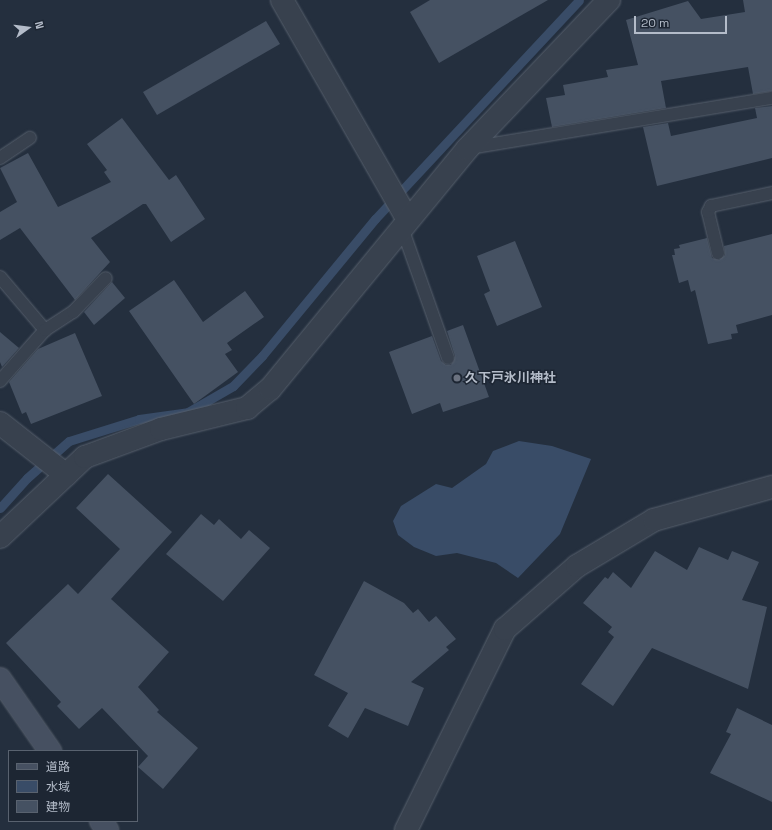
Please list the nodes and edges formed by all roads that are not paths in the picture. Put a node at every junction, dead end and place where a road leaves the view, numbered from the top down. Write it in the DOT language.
graph roads {
  1 [pos="282,0"];
  2 [pos="609,0"];
  3 [pos="772,98"];
  4 [pos="30,138"];
  5 [pos="467,149"];
  6 [pos="0,158"];
  7 [pos="772,193"];
  8 [pos="405,223"];
  9 [pos="718,253"];
  10 [pos="0,277"];
  11 [pos="106,278"];
  12 [pos="44,330"];
  13 [pos="448,358"];
  14 [pos="0,381"];
  15 [pos="0,423"];
  16 [pos="66,475"];
  17 [pos="772,487"];
  18 [pos="0,537"];
  19 [pos="0,679"];
  20 [pos="49,750"];
  21 [pos="406,830"];
  1 -- 8 [label="street"];
  2 -- 5 [label="street"];
  3 -- 5 [label="lane"];
  4 -- 6 [label="lane"];
  5 -- 8 [label="street"];
  7 -- 9 [label="lane"];
  8 -- 13 [label="lane"];
  8 -- 16 [label="street"];
  10 -- 12 [label="lane"];
  11 -- 12 [label="lane"];
  12 -- 14 [label="lane"];
  15 -- 16 [label="street"];
  16 -- 18 [label="street"];
  17 -- 21 [label="street"];
  19 -- 20 [label="street"];
}
